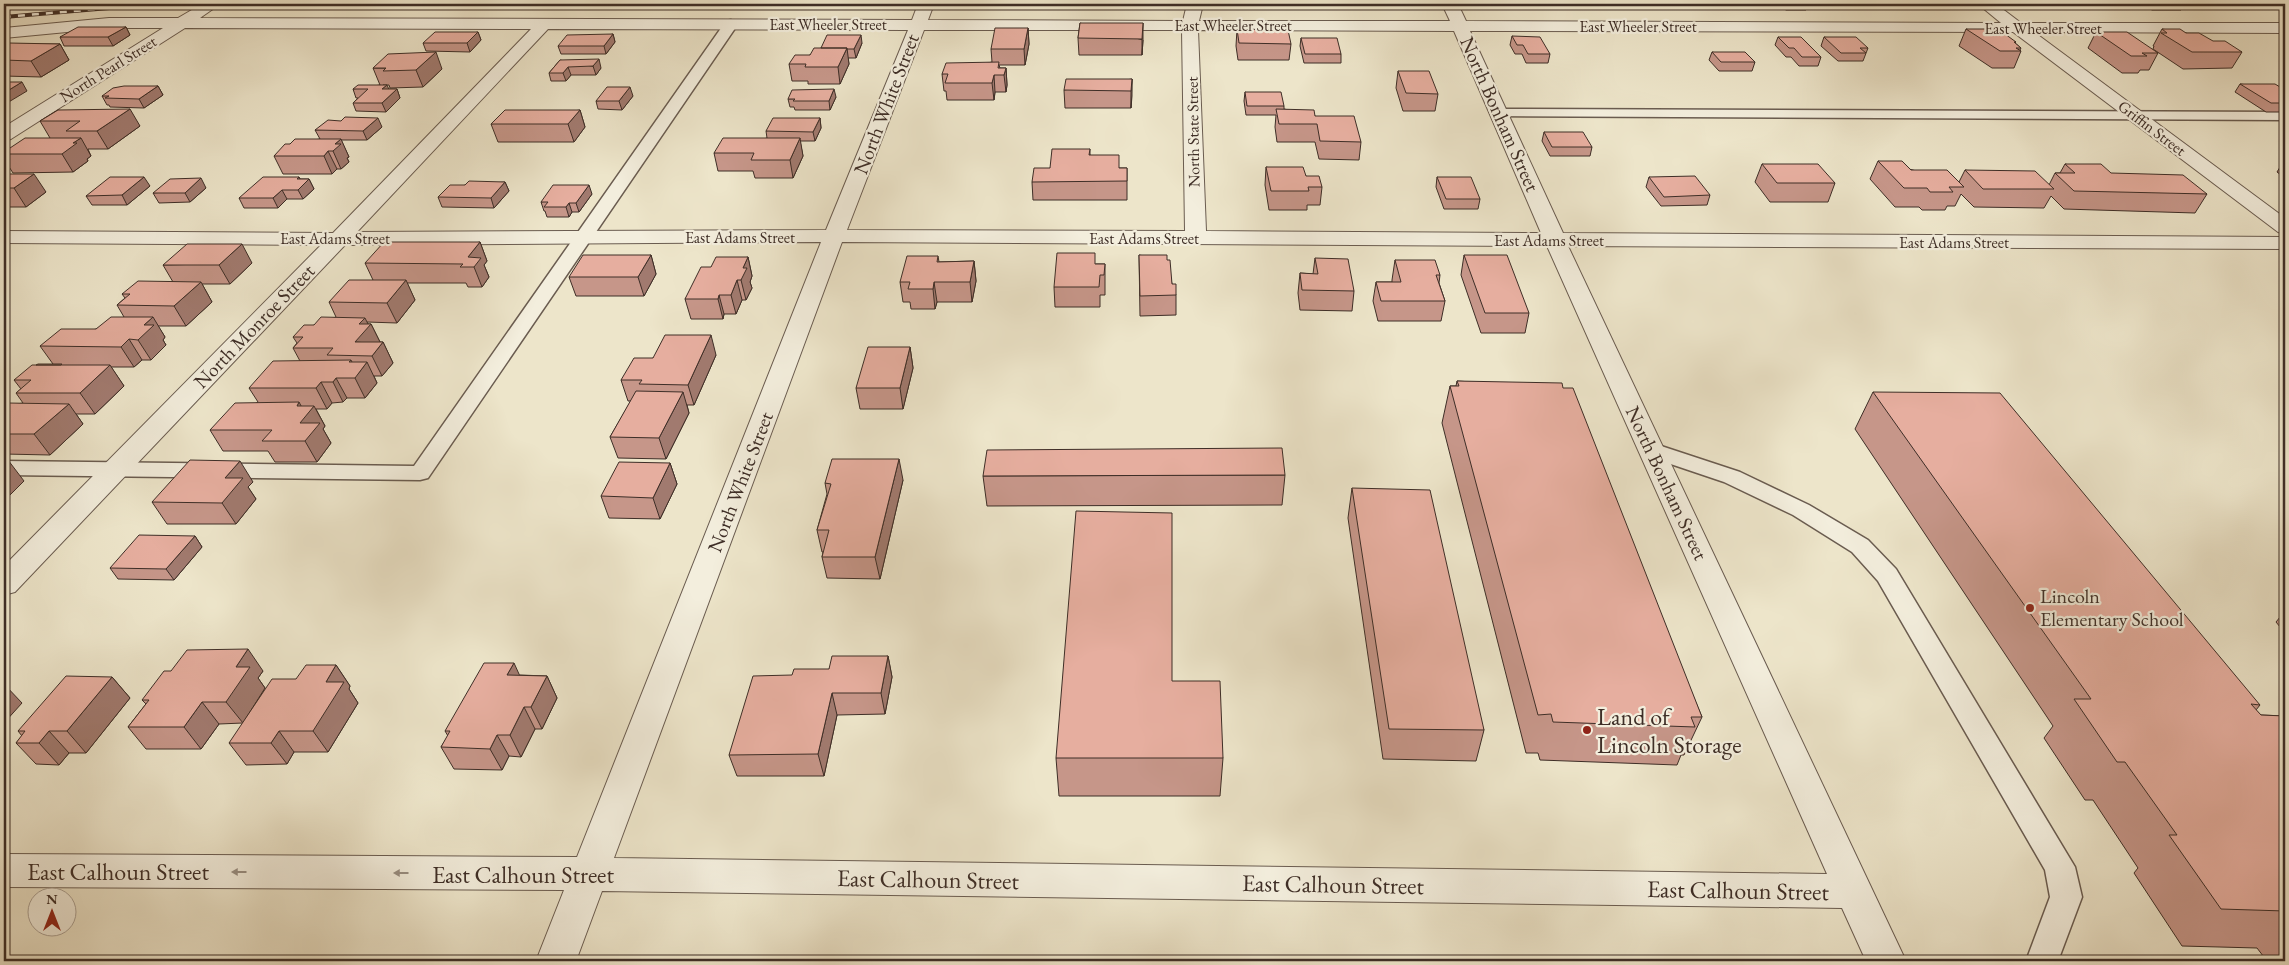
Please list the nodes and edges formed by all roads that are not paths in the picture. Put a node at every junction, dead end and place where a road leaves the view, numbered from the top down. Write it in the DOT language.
graph roads {
  1 [pos="212,4"];
  2 [pos="1195,4"];
  3 [pos="1986,4"];
  4 [pos="922,14"];
  5 [pos="1455,15"];
  6 [pos="181,24"];
  7 [pos="544,24"];
  8 [pos="731,24"];
  9 [pos="1190,25"];
  10 [pos="2018,28"];
  11 [pos="2285,28"];
  12 [pos="4,33"];
  13 [pos="1499,113"];
  14 [pos="2135,116"];
  15 [pos="2285,116"];
  16 [pos="4,135"];
  17 [pos="2285,228"];
  18 [pos="834,236"];
  19 [pos="4,237"];
  20 [pos="583,237"];
  21 [pos="1196,238"];
  22 [pos="339,239"];
  23 [pos="1555,240"];
  24 [pos="2285,243"];
  25 [pos="1652,450"];
  26 [pos="4,468"];
  27 [pos="115,470"];
  28 [pos="4,584"];
  29 [pos="4,870"];
  30 [pos="590,874"];
  31 [pos="1853,891"];
  32 [pos="556,961"];
  33 [pos="1886,961"];
  34 [pos="2042,961"];
  1 -- 6 [label="street, North Pearl Street"];
  2 -- 9 [label="street, North State Street"];
  3 -- 10 [label="street, Griffin Street"];
  4 -- 8 [label="street, East Wheeler Street"];
  4 -- 9 [label="street, East Wheeler Street"];
  4 -- 18 [label="street, North White Street"];
  5 -- 9 [label="street, East Wheeler Street"];
  5 -- 10 [label="street, East Wheeler Street"];
  5 -- 13 [label="street, North Bonham Street"];
  6 -- 7 [label="street, East Wheeler Street"];
  6 -- 12 [label="street, East Wheeler Street"];
  6 -- 16 [label="street, North Pearl Street"];
  7 -- 8 [label="street, East Wheeler Street"];
  7 -- 22 [label="street, North Monroe Street"];
  8 -- 20 [label="lane"];
  9 -- 21 [label="street, North State Street"];
  10 -- 11 [label="street, East Wheeler Street"];
  10 -- 14 [label="street, Griffin Street"];
  13 -- 14 [label="lane"];
  13 -- 23 [label="street, North Bonham Street"];
  14 -- 15 [label="lane"];
  14 -- 17 [label="street, Griffin Street"];
  18 -- 20 [label="street, East Adams Street"];
  18 -- 21 [label="street, East Adams Street"];
  18 -- 30 [label="street, North White Street"];
  19 -- 22 [label="street, East Adams Street"];
  20 -- 22 [label="street, East Adams Street"];
  20 -- 27 [label="lane"];
  21 -- 23 [label="street, East Adams Street"];
  22 -- 27 [label="street, North Monroe Street"];
  23 -- 24 [label="street, East Adams Street"];
  23 -- 25 [label="street, North Bonham Street"];
  25 -- 31 [label="street, North Bonham Street"];
  25 -- 34 [label="lane"];
  26 -- 27 [label="lane"];
  27 -- 28 [label="street, North Monroe Street"];
  30 -- 29 [label="street, East Calhoun Street, one-way"];
  30 -- 31 [label="street, East Calhoun Street"];
  30 -- 32 [label="street, North White Street"];
  31 -- 33 [label="street, North Bonham Street"];
}
